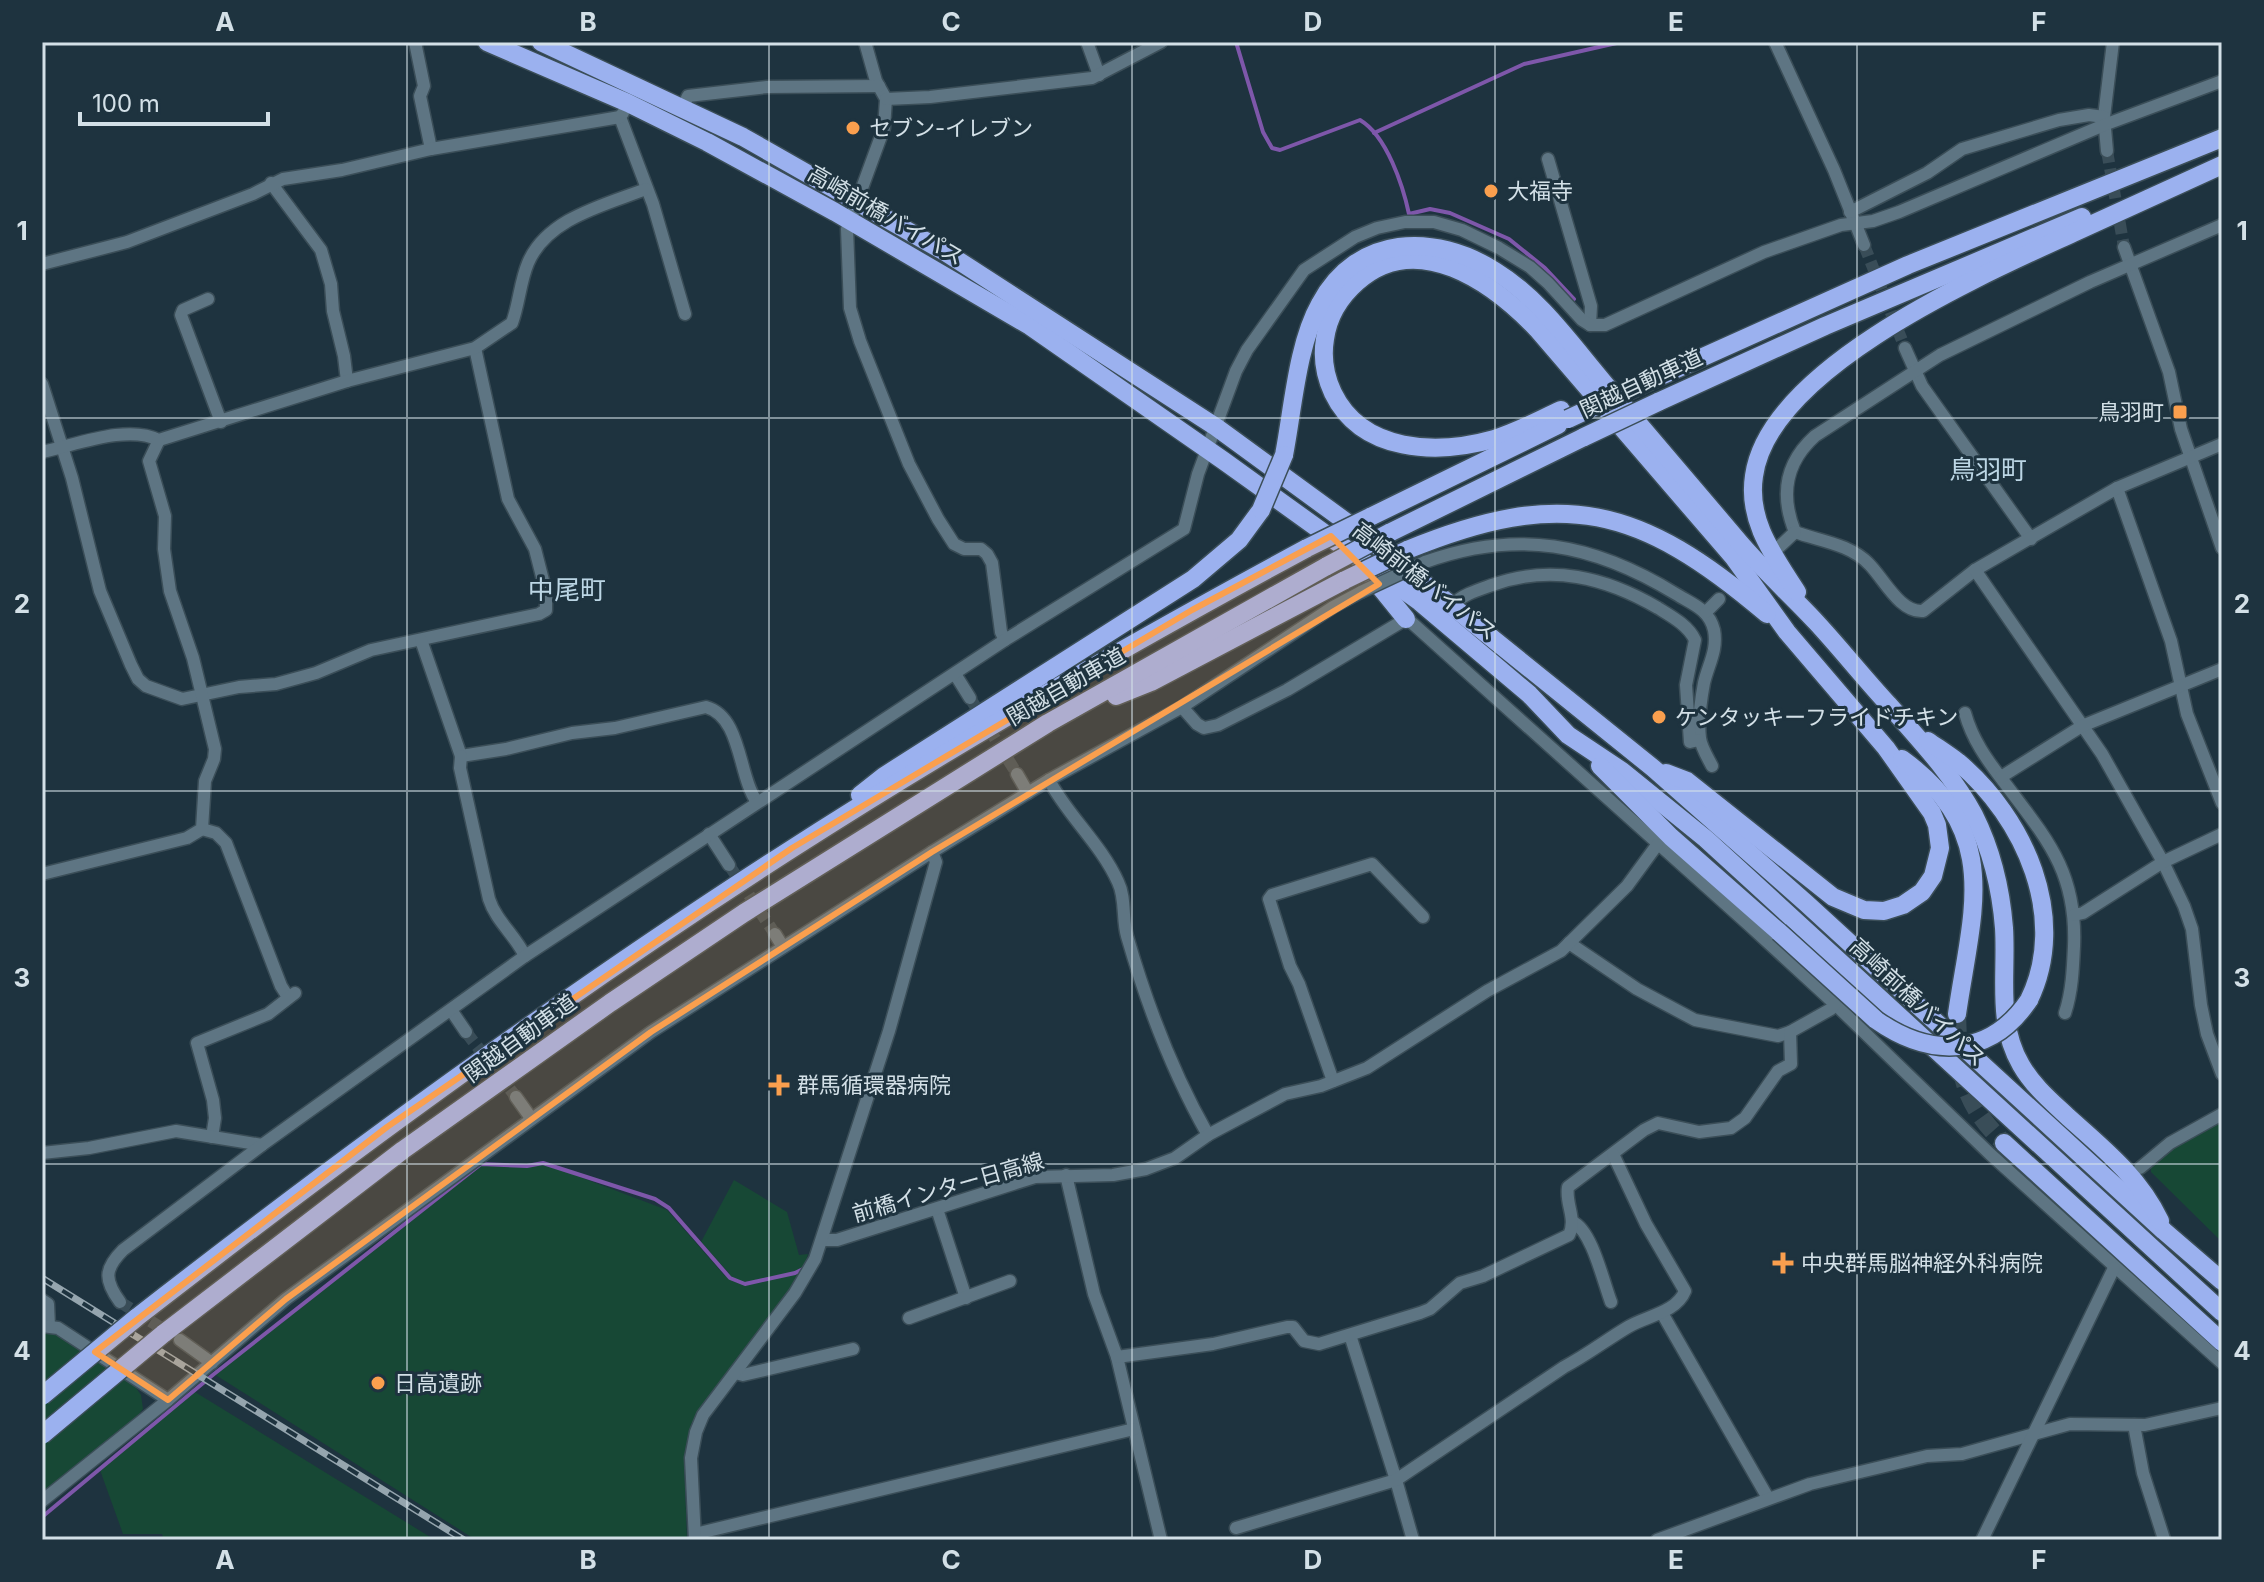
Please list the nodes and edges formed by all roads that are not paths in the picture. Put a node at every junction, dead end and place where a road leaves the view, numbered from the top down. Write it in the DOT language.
graph roads {
  1 [pos="415,42"];
  2 [pos="487,42"];
  3 [pos="541,42"];
  4 [pos="865,42"];
  5 [pos="1087,42"];
  6 [pos="1161,42"];
  7 [pos="1775,42"];
  8 [pos="2113,42"];
  9 [pos="1099,75"];
  10 [pos="2222,81"];
  11 [pos="879,86"];
  12 [pos="886,99"];
  13 [pos="683,107"];
  14 [pos="624,110"];
  15 [pos="2104,121"];
  16 [pos="2222,138"];
  17 [pos="431,149"];
  18 [pos="2107,151"];
  19 [pos="1548,159"];
  20 [pos="2222,163"];
  21 [pos="271,183"];
  22 [pos="646,189"];
  23 [pos="856,199"];
  24 [pos="1853,218"];
  25 [pos="848,221"];
  26 [pos="2222,225"];
  27 [pos="1864,245"];
  28 [pos="2124,247"];
  29 [pos="42,264"];
  30 [pos="2130,266"];
  31 [pos="208,299"];
  32 [pos="685,314"];
  33 [pos="1590,325"];
  34 [pos="475,348"];
  35 [pos="1905,348"];
  36 [pos="1914,371"];
  37 [pos="347,381"];
  38 [pos="42,384"];
  39 [pos="1565,415"];
  40 [pos="221,422"];
  41 [pos="1216,427"];
  42 [pos="159,440"];
  43 [pos="2222,444"];
  44 [pos="63,447"];
  45 [pos="1207,450"];
  46 [pos="42,452"];
  47 [pos="2190,457"];
  48 [pos="2117,488"];
  49 [pos="1795,532"];
  50 [pos="2031,539"];
  51 [pos="1337,541"];
  52 [pos="1779,547"];
  53 [pos="2222,548"];
  54 [pos="1625,567"];
  55 [pos="1975,570"];
  56 [pos="1613,585"];
  57 [pos="1719,599"];
  58 [pos="1453,604"];
  59 [pos="1706,612"];
  60 [pos="1406,619"];
  61 [pos="1816,622"];
  62 [pos="1787,632"];
  63 [pos="421,640"];
  64 [pos="1005,640"];
  65 [pos="2222,669"];
  66 [pos="955,674"];
  67 [pos="2179,686"];
  68 [pos="201,696"];
  69 [pos="970,698"];
  70 [pos="1182,707"];
  71 [pos="1965,713"];
  72 [pos="1048,723"];
  73 [pos="2082,726"];
  74 [pos="1909,728"];
  75 [pos="1568,735"];
  76 [pos="1699,740"];
  77 [pos="1886,748"];
  78 [pos="461,756"];
  79 [pos="1712,766"];
  80 [pos="1653,768"];
  81 [pos="1017,774"];
  82 [pos="2001,777"];
  83 [pos="1049,780"];
  84 [pos="1028,793"];
  85 [pos="757,802"];
  86 [pos="2222,803"];
  87 [pos="202,829"];
  88 [pos="709,834"];
  89 [pos="2222,834"];
  90 [pos="1657,845"];
  91 [pos="792,848"];
  92 [pos="932,852"];
  93 [pos="2163,862"];
  94 [pos="729,865"];
  95 [pos="42,874"];
  96 [pos="2074,915"];
  97 [pos="1423,917"];
  98 [pos="775,934"];
  99 [pos="1569,943"];
  100 [pos="783,947"];
  101 [pos="525,956"];
  102 [pos="1835,1004"];
  103 [pos="451,1010"];
  104 [pos="2065,1013"];
  105 [pos="1957,1014"];
  106 [pos="466,1032"];
  107 [pos="1790,1032"];
  108 [pos="2222,1074"];
  109 [pos="1333,1081"];
  110 [pos="516,1097"];
  111 [pos="2222,1114"];
  112 [pos="531,1118"];
  113 [pos="1208,1135"];
  114 [pos="212,1137"];
  115 [pos="2004,1143"];
  116 [pos="262,1145"];
  117 [pos="42,1153"];
  118 [pos="1613,1154"];
  119 [pos="2140,1168"];
  120 [pos="1066,1175"];
  121 [pos="937,1209"];
  122 [pos="1573,1222"];
  123 [pos="2164,1231"];
  124 [pos="823,1240"];
  125 [pos="2114,1268"];
  126 [pos="1010,1281"];
  127 [pos="2222,1281"];
  128 [pos="966,1298"];
  129 [pos="42,1300"];
  130 [pos="120,1302"];
  131 [pos="1611,1302"];
  132 [pos="2222,1312"];
  133 [pos="1662,1313"];
  134 [pos="909,1318"];
  135 [pos="46,1326"];
  136 [pos="1350,1335"];
  137 [pos="172,1337"];
  138 [pos="2222,1342"];
  139 [pos="853,1349"];
  140 [pos="1117,1357"];
  141 [pos="212,1363"];
  142 [pos="2222,1363"];
  143 [pos="735,1373"];
  144 [pos="42,1396"];
  145 [pos="168,1400"];
  146 [pos="2222,1408"];
  147 [pos="2134,1425"];
  148 [pos="1134,1429"];
  149 [pos="42,1435"];
  150 [pos="2031,1436"];
  151 [pos="1396,1480"];
  152 [pos="1768,1498"];
  153 [pos="42,1501"];
  154 [pos="1236,1528"];
  155 [pos="695,1537"];
  156 [pos="2164,1539"];
  157 [pos="1161,1540"];
  158 [pos="1413,1540"];
  159 [pos="1657,1540"];
  160 [pos="1982,1540"];
  1 -- 17 [label="street"];
  2 -- 14 [label="highway, 高崎前橋バイパス"];
  3 -- 13 [label="highway, 高崎前橋バイパス"];
  4 -- 11 [label="street"];
  5 -- 9 [label="street"];
  6 -- 9 [label="street"];
  7 -- 24 [label="street"];
  8 -- 15 [label="street"];
  9 -- 12 [label="street"];
  10 -- 15 [label="street"];
  11 -- 12 [label="street"];
  11 -- 13 [label="street"];
  12 -- 23 [label="street"];
  13 -- 23 [label="highway, 高崎前橋バイパス"];
  14 -- 17 [label="street"];
  14 -- 22 [label="street"];
  14 -- 25 [label="highway, 高崎前橋バイパス"];
  15 -- 18 [label="street"];
  15 -- 24 [label="street"];
  15 -- 24 [label="street"];
  16 -- 39 [label="highway, 関越自動車道, bridge"];
  17 -- 21 [label="street"];
  19 -- 33 [label="street"];
  20 -- 61 [label="highway"];
  20 -- 72 [label="highway, 関越自動車道, bridge"];
  21 -- 29 [label="street"];
  21 -- 37 [label="street"];
  22 -- 32 [label="street"];
  22 -- 34 [label="street"];
  23 -- 25 [label="street"];
  23 -- 41 [label="highway, 高崎前橋バイパス"];
  24 -- 27 [label="street"];
  24 -- 33 [label="street"];
  25 -- 45 [label="highway, 高崎前橋バイパス"];
  25 -- 64 [label="street"];
  26 -- 30 [label="street"];
  28 -- 30 [label="street"];
  30 -- 36 [label="street"];
  30 -- 47 [label="street"];
  31 -- 40 [label="street"];
  33 -- 41 [label="street"];
  34 -- 37 [label="street"];
  34 -- 63 [label="street"];
  35 -- 36 [label="street"];
  36 -- 49 [label="street"];
  36 -- 50 [label="street"];
  37 -- 40 [label="street"];
  38 -- 44 [label="street"];
  39 -- 62 [label="highway"];
  39 -- 91 [label="highway, 関越自動車道, bridge"];
  40 -- 42 [label="street"];
  41 -- 45 [label="street"];
  41 -- 58 [label="highway, 高崎前橋バイパス"];
  42 -- 44 [label="street"];
  42 -- 68 [label="street"];
  43 -- 47 [label="street"];
  44 -- 46 [label="street"];
  44 -- 68 [label="street"];
  45 -- 51 [label="highway, 高崎前橋バイパス"];
  45 -- 64 [label="street"];
  47 -- 48 [label="street"];
  47 -- 53 [label="street"];
  48 -- 50 [label="street"];
  48 -- 67 [label="street"];
  49 -- 52 [label="street"];
  49 -- 55 [label="street"];
  50 -- 55 [label="street"];
  51 -- 60 [label="highway"];
  51 -- 75 [label="highway, 高崎前橋バイパス"];
  54 -- 56 [label="street"];
  54 -- 59 [label="street"];
  54 -- 70 [label="street, bridge"];
  55 -- 73 [label="street"];
  56 -- 58 [label="street"];
  56 -- 76 [label="street"];
  57 -- 59 [label="street"];
  58 -- 80 [label="highway, 高崎前橋バイパス"];
  59 -- 76 [label="street"];
  60 -- 70 [label="street"];
  60 -- 90 [label="street"];
  61 -- 74 [label="highway"];
  61 -- 91 [label="highway, bridge"];
  62 -- 72 [label="highway, bridge"];
  62 -- 77 [label="highway"];
  63 -- 68 [label="street"];
  63 -- 78 [label="street"];
  64 -- 66 [label="street"];
  65 -- 67 [label="street"];
  66 -- 69 [label="street"];
  66 -- 85 [label="street"];
  67 -- 73 [label="street"];
  67 -- 86 [label="street"];
  68 -- 87 [label="street"];
  70 -- 83 [label="street"];
  71 -- 82 [label="street"];
  72 -- 137 [label="highway, 関越自動車道"];
  73 -- 82 [label="street"];
  73 -- 93 [label="street"];
  74 -- 75 [label="highway, bridge"];
  74 -- 123 [label="highway"];
  75 -- 132 [label="highway, 高崎前橋バイパス"];
  76 -- 79 [label="street"];
  77 -- 80 [label="highway"];
  77 -- 105 [label="highway"];
  78 -- 85 [label="street"];
  78 -- 101 [label="street"];
  80 -- 123 [label="highway, 高崎前橋バイパス"];
  81 -- 84 [label="street"];
  82 -- 96 [label="street"];
  83 -- 84 [label="street"];
  83 -- 113 [label="street"];
  84 -- 92 [label="street"];
  85 -- 88 [label="street"];
  87 -- 95 [label="street"];
  87 -- 114 [label="street"];
  88 -- 94 [label="street"];
  88 -- 101 [label="street"];
  89 -- 93 [label="street"];
  90 -- 99 [label="street, 前橋インター日高線"];
  90 -- 102 [label="street"];
  91 -- 144 [label="highway, 関越自動車道, bridge"];
  92 -- 100 [label="street"];
  92 -- 124 [label="street"];
  93 -- 96 [label="street"];
  93 -- 108 [label="street"];
  96 -- 104 [label="street"];
  97 -- 109 [label="street"];
  98 -- 100 [label="street"];
  99 -- 107 [label="street"];
  99 -- 109 [label="street, 前橋インター日高線"];
  100 -- 112 [label="street"];
  101 -- 103 [label="street"];
  102 -- 107 [label="street"];
  102 -- 125 [label="street"];
  103 -- 106 [label="street"];
  103 -- 116 [label="street"];
  107 -- 118 [label="street"];
  109 -- 113 [label="street, 前橋インター日高線"];
  110 -- 112 [label="street"];
  111 -- 119 [label="street"];
  112 -- 141 [label="street"];
  113 -- 120 [label="street, 前橋インター日高線"];
  114 -- 116 [label="street"];
  114 -- 117 [label="street"];
  115 -- 138 [label="highway"];
  116 -- 130 [label="street"];
  118 -- 122 [label="street"];
  118 -- 133 [label="street"];
  120 -- 121 [label="street, 前橋インター日高線"];
  120 -- 140 [label="street"];
  121 -- 124 [label="street, 前橋インター日高線"];
  121 -- 128 [label="street"];
  122 -- 131 [label="street"];
  122 -- 136 [label="street"];
  123 -- 127 [label="highway, 高崎前橋バイパス"];
  124 -- 143 [label="street"];
  125 -- 142 [label="street"];
  125 -- 150 [label="street"];
  126 -- 128 [label="street"];
  128 -- 134 [label="street"];
  129 -- 135 [label="street"];
  133 -- 151 [label="street"];
  133 -- 152 [label="street"];
  135 -- 145 [label="street"];
  136 -- 140 [label="street"];
  136 -- 151 [label="street"];
  137 -- 141 [label="street"];
  137 -- 149 [label="highway, 関越自動車道, bridge"];
  139 -- 143 [label="street"];
  140 -- 148 [label="street"];
  141 -- 145 [label="street"];
  143 -- 155 [label="street"];
  145 -- 153 [label="street"];
  146 -- 147 [label="street"];
  147 -- 150 [label="street"];
  147 -- 156 [label="street"];
  148 -- 155 [label="street"];
  148 -- 157 [label="street"];
  150 -- 152 [label="street"];
  150 -- 160 [label="street"];
  151 -- 154 [label="street"];
  151 -- 158 [label="street"];
  152 -- 159 [label="street"];
}
